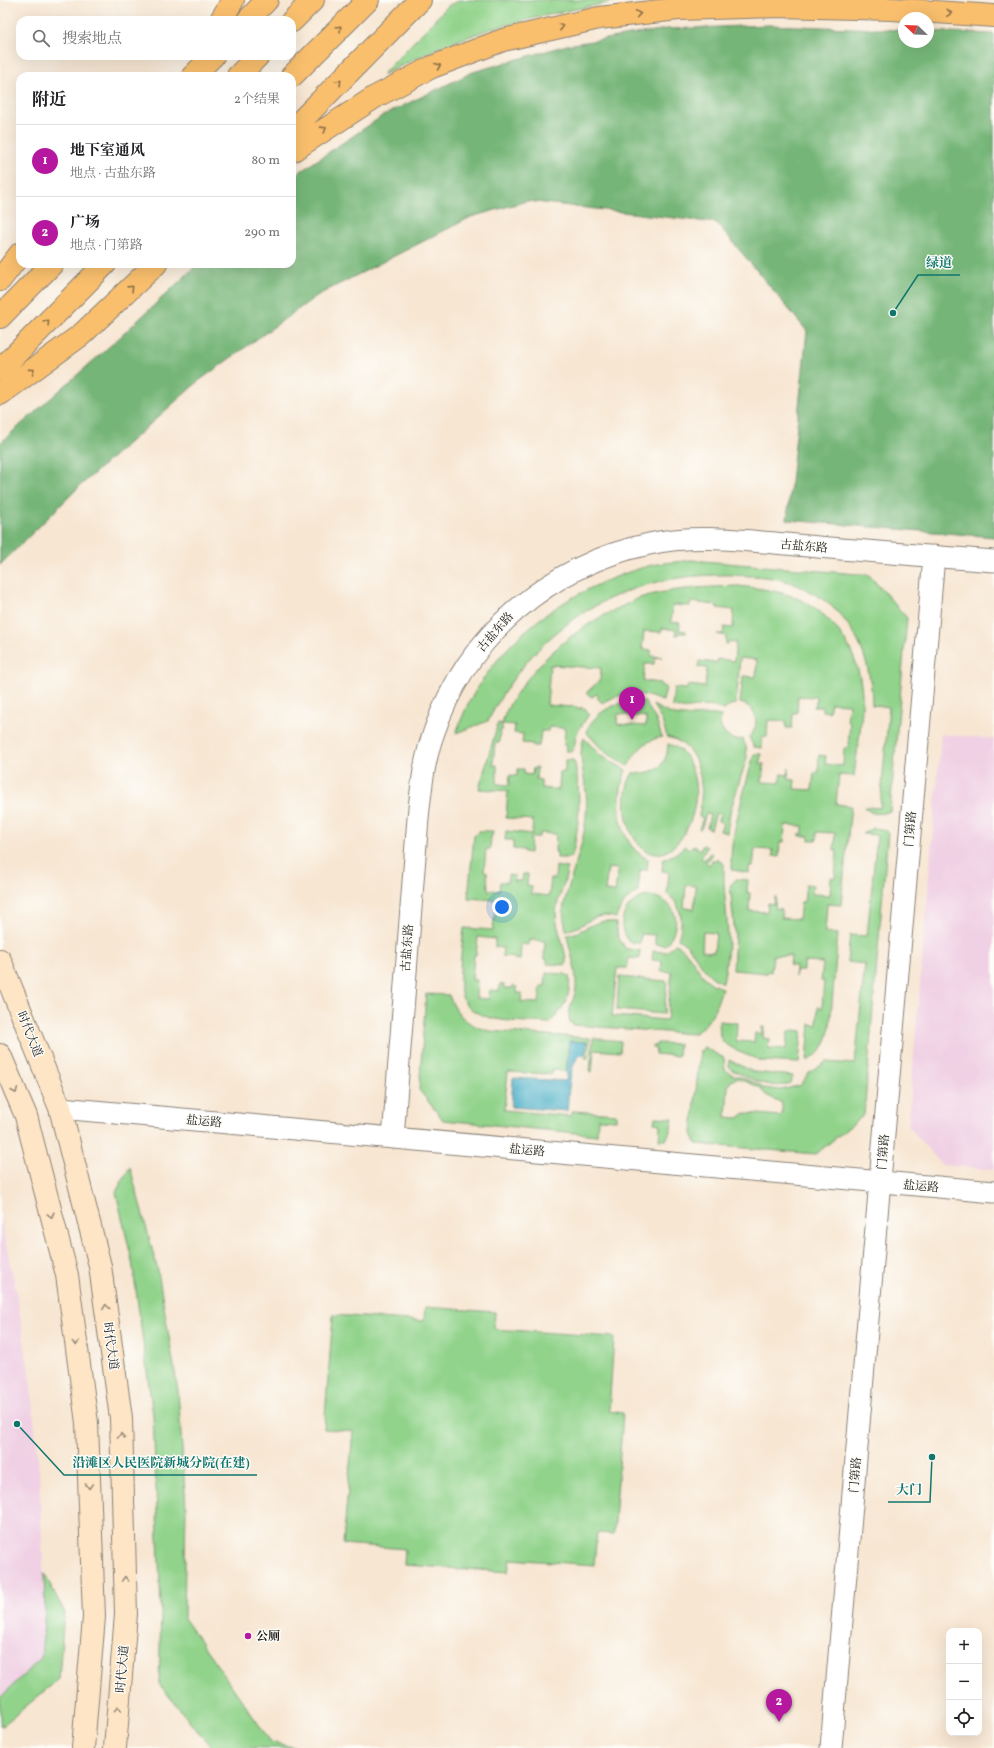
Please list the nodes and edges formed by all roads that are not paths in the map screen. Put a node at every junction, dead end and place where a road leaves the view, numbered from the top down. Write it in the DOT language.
graph roads {
  1 [pos="233,0"];
  2 [pos="267,0"];
  3 [pos="313,0"];
  4 [pos="368,0"];
  5 [pos="420,0"];
  6 [pos="223,16"];
  7 [pos="252,16"];
  8 [pos="994,16"];
  9 [pos="296,17"];
  10 [pos="194,60"];
  11 [pos="209,60"];
  12 [pos="254,60"];
  13 [pos="187,72"];
  14 [pos="197,72"];
  15 [pos="242,72"];
  16 [pos="296,72"];
  17 [pos="296,126"];
  18 [pos="296,148"];
  19 [pos="16,259"];
  20 [pos="48,268"];
  21 [pos="101,268"];
  22 [pos="152,268"];
  23 [pos="0,280"];
  24 [pos="0,317"];
  25 [pos="0,370"];
  26 [pos="0,394"];
  27 [pos="934,556"];
  28 [pos="994,561"];
  29 [pos="0,960"];
  30 [pos="0,1055"];
  31 [pos="60,1108"];
  32 [pos="392,1138"];
  33 [pos="880,1182"];
  34 [pos="994,1192"];
  35 [pos="83,1748"];
  36 [pos="115,1748"];
  37 [pos="831,1748"];
  1 -- 6 [label="highway"];
  2 -- 7 [label="highway"];
  3 -- 9 [label="highway"];
  16 -- 4 [label="highway, one-way"];
  17 -- 5 [label="highway, one-way"];
  18 -- 8 [label="highway, one-way"];
  10 -- 13 [label="highway"];
  11 -- 14 [label="highway"];
  12 -- 15 [label="highway"];
  19 -- 23 [label="highway"];
  20 -- 24 [label="highway"];
  25 -- 21 [label="highway, one-way"];
  26 -- 22 [label="highway, one-way"];
  27 -- 28 [label="street, 古盐东路"];
  27 -- 32 [label="street, 古盐东路"];
  27 -- 33 [label="street, 门第路"];
  29 -- 31 [label="main road, 时代大道"];
  30 -- 35 [label="main road, one-way"];
  31 -- 32 [label="street, 盐运路"];
  36 -- 31 [label="main road, 时代大道, one-way"];
  32 -- 33 [label="street, 盐运路"];
  33 -- 34 [label="street, 盐运路"];
  33 -- 37 [label="street, 门第路"];
}
